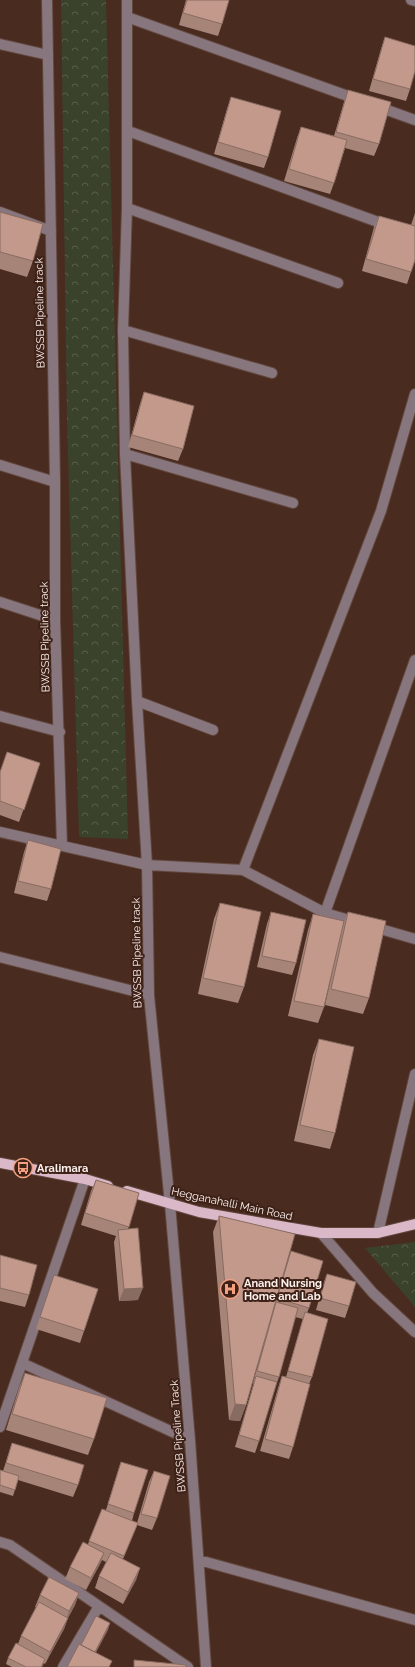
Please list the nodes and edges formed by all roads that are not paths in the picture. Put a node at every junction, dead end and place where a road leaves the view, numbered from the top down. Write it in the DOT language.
graph roads {
  1 [pos="47,0"];
  2 [pos="127,0"];
  3 [pos="411,0"];
  4 [pos="415,1"];
  5 [pos="127,17"];
  6 [pos="0,44"];
  7 [pos="48,55"];
  8 [pos="415,120"];
  9 [pos="128,131"];
  10 [pos="127,208"];
  11 [pos="0,212"];
  12 [pos="51,231"];
  13 [pos="400,231"];
  14 [pos="338,283"];
  15 [pos="123,330"];
  16 [pos="272,373"];
  17 [pos="415,394"];
  18 [pos="124,454"];
  19 [pos="0,465"];
  20 [pos="55,482"];
  21 [pos="293,504"];
  22 [pos="0,602"];
  23 [pos="55,620"];
  24 [pos="415,660"];
  25 [pos="136,700"];
  26 [pos="0,716"];
  27 [pos="213,730"];
  28 [pos="60,732"];
  29 [pos="0,832"];
  30 [pos="62,846"];
  31 [pos="147,865"];
  32 [pos="243,870"];
  33 [pos="325,913"];
  34 [pos="415,939"];
  35 [pos="0,957"];
  36 [pos="149,995"];
  37 [pos="415,1074"];
  38 [pos="0,1163"];
  39 [pos="85,1179"];
  40 [pos="170,1204"];
  41 [pos="415,1224"];
  42 [pos="321,1233"];
  43 [pos="378,1233"];
  44 [pos="415,1332"];
  45 [pos="22,1363"];
  46 [pos="0,1427"];
  47 [pos="190,1440"];
  48 [pos="0,1542"];
  49 [pos="199,1560"];
  50 [pos="99,1606"];
  51 [pos="415,1620"];
  52 [pos="63,1667"];
  53 [pos="188,1667"];
  54 [pos="206,1667"];
  1 -- 7 [label="street, BWSSB Pipeline track"];
  2 -- 5 [label="street, BWSSB Pipeline track"];
  3 -- 4 [label="street"];
  5 -- 8 [label="street"];
  5 -- 9 [label="street, BWSSB Pipeline track"];
  6 -- 7 [label="street"];
  7 -- 12 [label="street, BWSSB Pipeline track"];
  9 -- 10 [label="street, BWSSB Pipeline track"];
  9 -- 13 [label="street"];
  10 -- 14 [label="street"];
  10 -- 15 [label="street, BWSSB Pipeline track"];
  11 -- 12 [label="street"];
  12 -- 20 [label="street, BWSSB Pipeline track"];
  15 -- 16 [label="street"];
  15 -- 18 [label="street, BWSSB Pipeline track"];
  17 -- 32 [label="street"];
  18 -- 21 [label="street"];
  18 -- 25 [label="street, BWSSB Pipeline track"];
  19 -- 20 [label="street"];
  20 -- 23 [label="street, BWSSB Pipeline track"];
  22 -- 23 [label="street"];
  23 -- 28 [label="street, BWSSB Pipeline track"];
  24 -- 33 [label="street"];
  25 -- 27 [label="street"];
  25 -- 31 [label="street, BWSSB Pipeline track"];
  26 -- 28 [label="street"];
  28 -- 30 [label="street, BWSSB Pipeline track"];
  29 -- 30 [label="street"];
  30 -- 31 [label="street"];
  31 -- 32 [label="street"];
  31 -- 36 [label="street, BWSSB Pipeline track"];
  32 -- 33 [label="street"];
  33 -- 34 [label="street"];
  35 -- 36 [label="street"];
  36 -- 40 [label="street, BWSSB Pipeline track"];
  37 -- 43 [label="street"];
  38 -- 39 [label="main road, Hegganahalli Main Road"];
  39 -- 40 [label="main road, Hegganahalli Main Road"];
  39 -- 45 [label="street"];
  40 -- 42 [label="main road, Hegganahalli Main Road"];
  40 -- 47 [label="street, BWSSB Pipeline Track"];
  41 -- 43 [label="main road, Hegganahalli Main Road"];
  42 -- 43 [label="main road, Hegganahalli Main Road"];
  42 -- 44 [label="street"];
  45 -- 46 [label="street"];
  45 -- 47 [label="street"];
  47 -- 49 [label="street, BWSSB Pipeline Track"];
  48 -- 50 [label="street"];
  49 -- 51 [label="street"];
  49 -- 54 [label="street, BWSSB Pipeline Track"];
  50 -- 52 [label="street"];
  50 -- 53 [label="street"];
}
